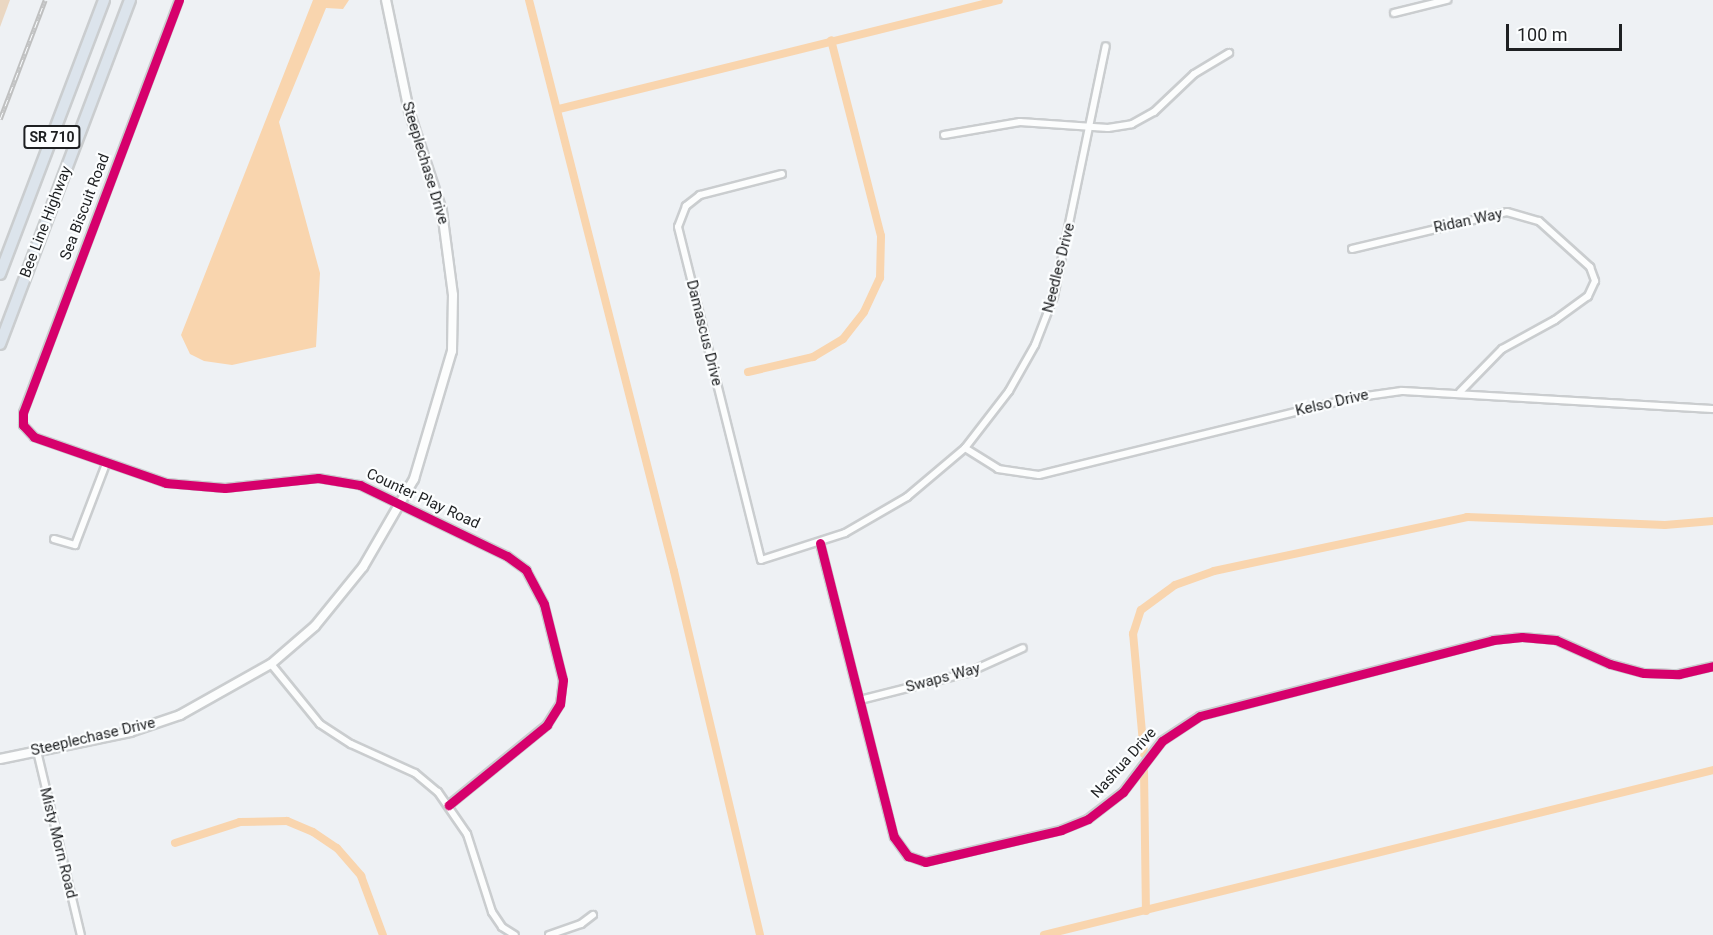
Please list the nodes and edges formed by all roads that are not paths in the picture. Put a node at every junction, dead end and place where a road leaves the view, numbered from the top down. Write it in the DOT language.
graph roads {
  1 [pos="104,0"];
  2 [pos="130,0"];
  3 [pos="179,0"];
  4 [pos="387,0"];
  5 [pos="1447,0"];
  6 [pos="1394,13"];
  7 [pos="1106,46"];
  8 [pos="1229,53"];
  9 [pos="1090,127"];
  10 [pos="944,135"];
  11 [pos="782,174"];
  12 [pos="1352,249"];
  13 [pos="0,274"];
  14 [pos="0,344"];
  15 [pos="1460,392"];
  16 [pos="1713,409"];
  17 [pos="23,425"];
  18 [pos="965,448"];
  19 [pos="106,464"];
  20 [pos="402,502"];
  21 [pos="54,539"];
  22 [pos="820,543"];
  23 [pos="761,560"];
  24 [pos="1023,648"];
  25 [pos="271,664"];
  26 [pos="1713,666"];
  27 [pos="860,700"];
  28 [pos="37,751"];
  29 [pos="0,759"];
  30 [pos="449,805"];
  31 [pos="593,915"];
  32 [pos="81,935"];
  33 [pos="515,935"];
  34 [pos="549,935"];
  1 -- 13 [label="highway, Bee Line Highway / SR 710"];
  2 -- 14 [label="highway, Bee Line Highway / SR 710"];
  3 -- 17 [label="street, Sea Biscuit Road"];
  4 -- 20 [label="street, Steeplechase Drive"];
  5 -- 6 [label="street"];
  7 -- 9 [label="street, Needles Drive"];
  8 -- 9 [label="street"];
  9 -- 10 [label="street"];
  9 -- 18 [label="street, Needles Drive"];
  11 -- 23 [label="street, Damascus Drive"];
  12 -- 15 [label="street, Ridan Way"];
  15 -- 16 [label="street, Kelso Drive"];
  15 -- 18 [label="street, Kelso Drive"];
  17 -- 19 [label="street, Counter Play Road"];
  18 -- 22 [label="street, Needles Drive"];
  19 -- 20 [label="street, Counter Play Road"];
  19 -- 21 [label="street"];
  20 -- 25 [label="street, Steeplechase Drive"];
  20 -- 30 [label="street, Counter Play Road"];
  22 -- 23 [label="street, Needles Drive"];
  22 -- 27 [label="street, Nashua Drive"];
  24 -- 27 [label="street, Swaps Way"];
  25 -- 28 [label="street, Steeplechase Drive"];
  25 -- 30 [label="street"];
  26 -- 27 [label="street, Nashua Drive"];
  28 -- 29 [label="street, Steeplechase Drive"];
  28 -- 32 [label="street, Misty Morn Road"];
  30 -- 33 [label="street"];
  31 -- 34 [label="street"];
}
